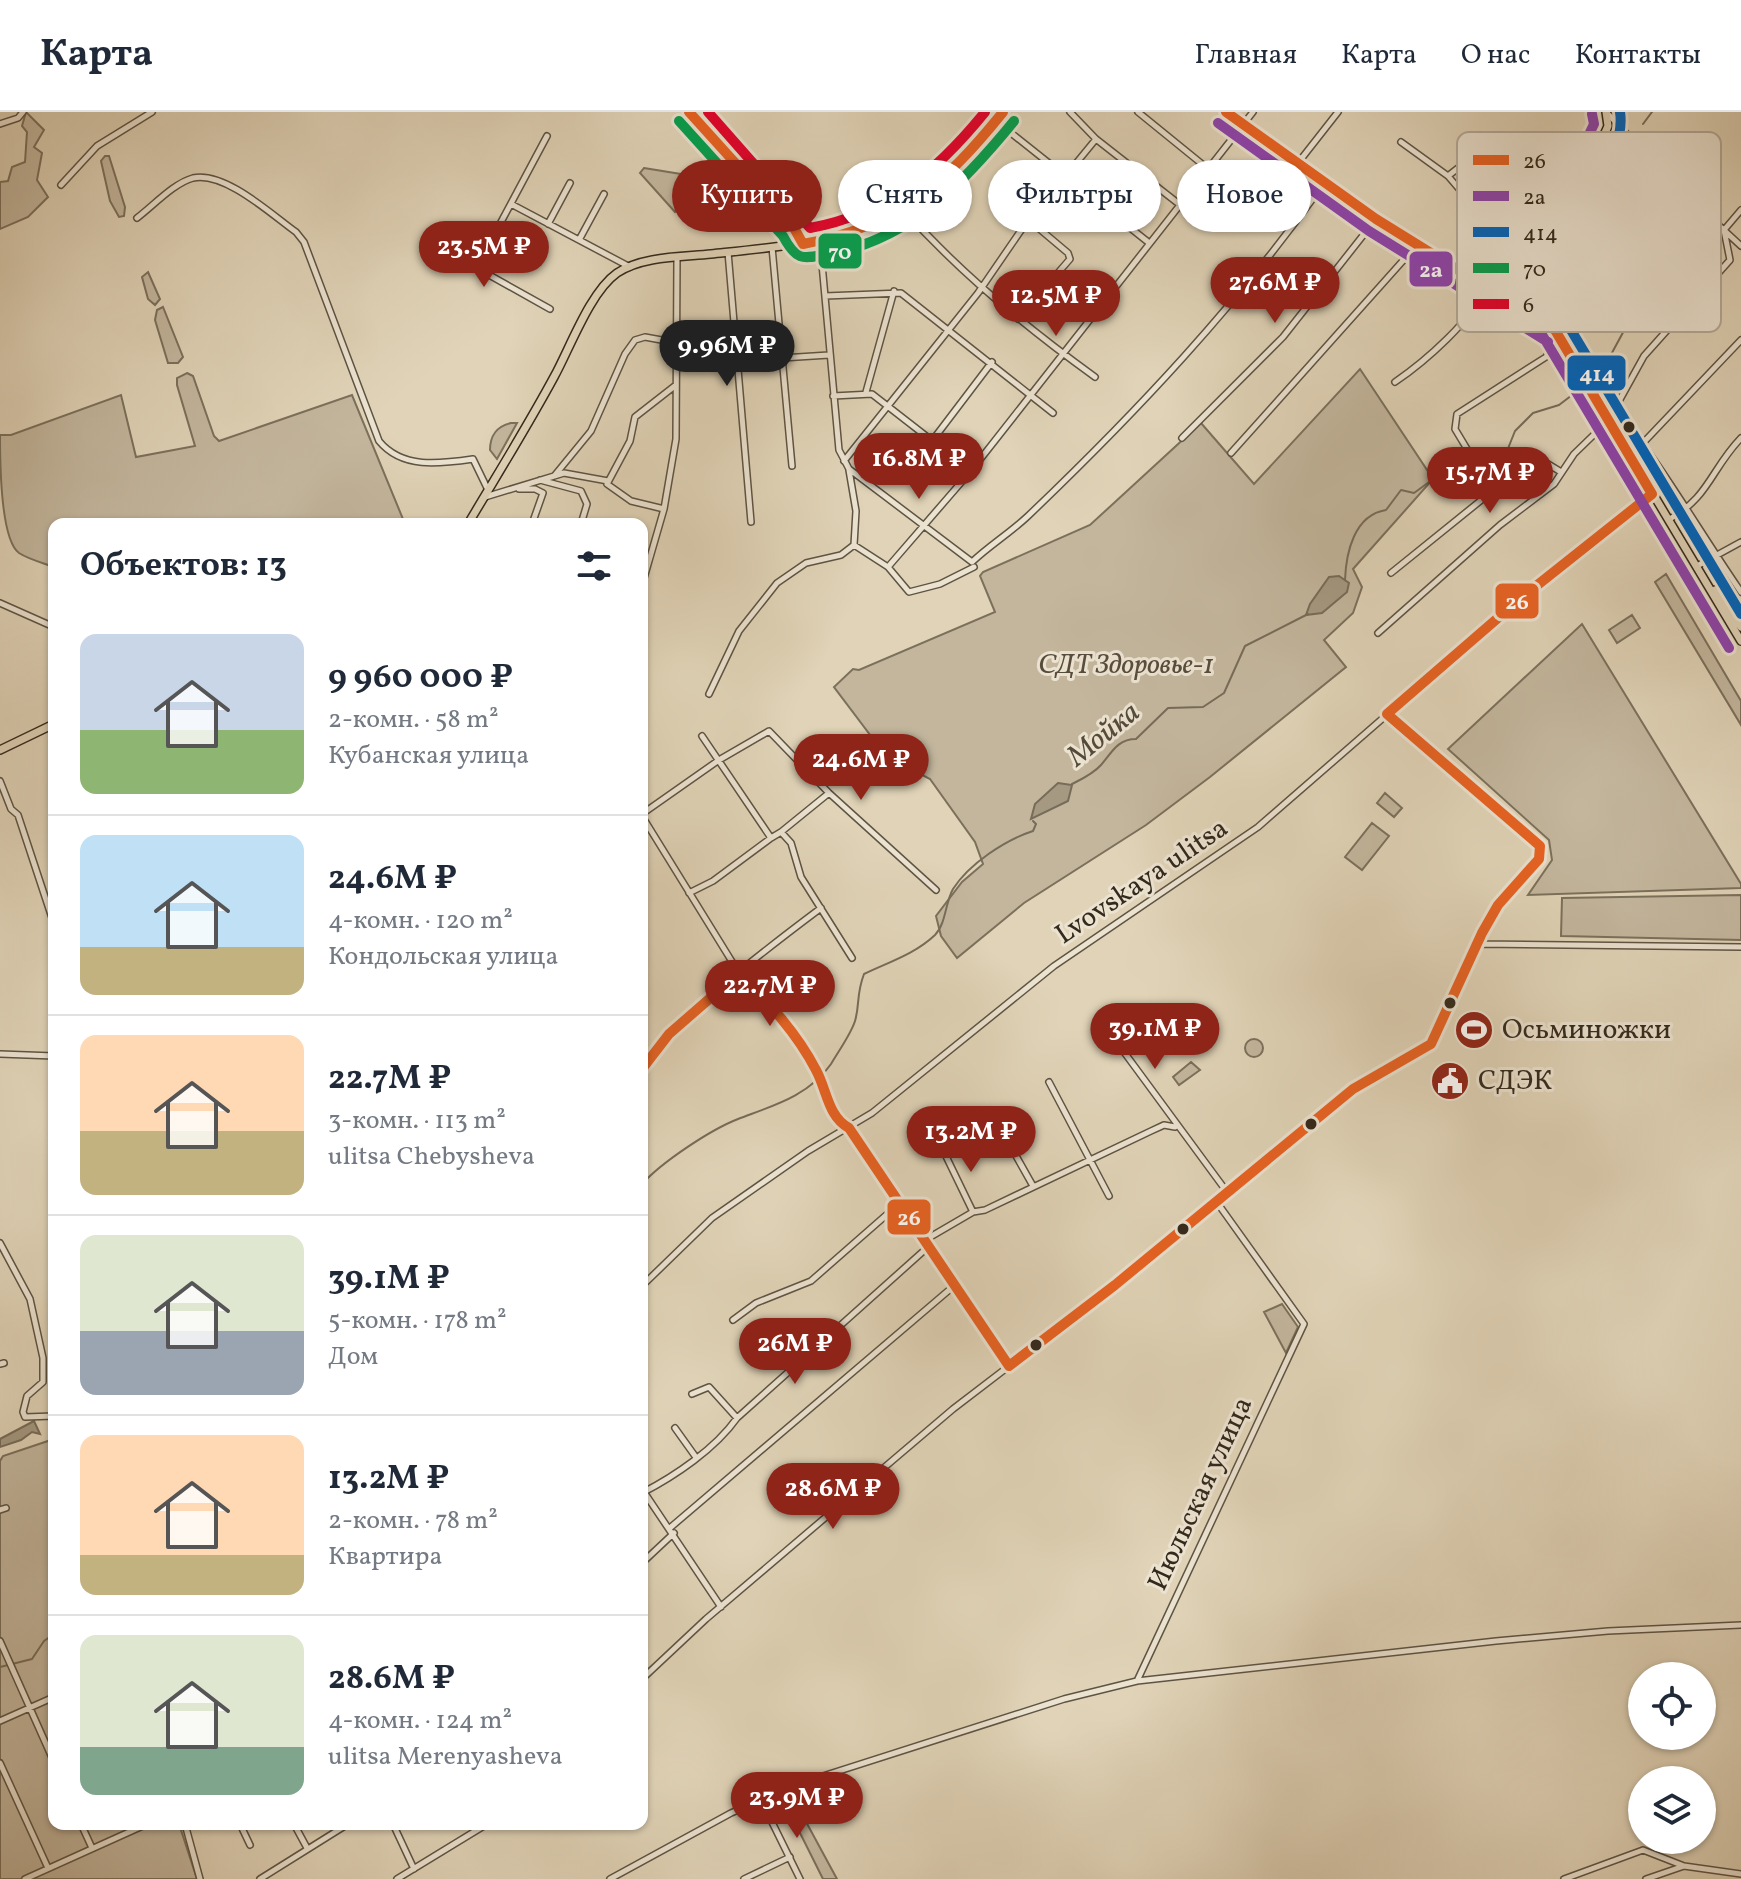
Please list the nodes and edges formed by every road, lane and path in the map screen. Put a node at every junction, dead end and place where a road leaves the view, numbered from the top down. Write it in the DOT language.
graph roads {
  1 [pos="23,112"];
  2 [pos="152,112"];
  3 [pos="689,112"];
  4 [pos="1003,112"];
  5 [pos="1070,112"];
  6 [pos="1138,112"];
  7 [pos="1226,112"];
  8 [pos="1253,112"];
  9 [pos="1338,112"];
  10 [pos="1607,113"];
  11 [pos="996,121"];
  12 [pos="0,124"];
  13 [pos="1243,125"];
  14 [pos="1626,132"];
  15 [pos="547,136"];
  16 [pos="1096,139"];
  17 [pos="1401,142"];
  18 [pos="962,160"];
  19 [pos="1045,160"];
  20 [pos="1079,160"];
  21 [pos="1196,160"];
  22 [pos="1214,160"];
  23 [pos="1294,160"];
  24 [pos="1300,160"];
  25 [pos="1457,169"];
  26 [pos="1311,172"];
  27 [pos="1448,176"];
  28 [pos="1325,182"];
  29 [pos="570,183"];
  30 [pos="61,185"];
  31 [pos="1457,187"];
  32 [pos="604,194"];
  33 [pos="1177,202"];
  34 [pos="511,204"];
  35 [pos="1177,206"];
  36 [pos="1741,210"];
  37 [pos="137,218"];
  38 [pos="1376,219"];
  39 [pos="548,224"];
  40 [pos="1721,227"];
  41 [pos="1724,230"];
  42 [pos="858,232"];
  43 [pos="926,232"];
  44 [pos="1020,232"];
  45 [pos="1043,232"];
  46 [pos="1135,232"];
  47 [pos="579,240"];
  48 [pos="820,242"];
  49 [pos="1148,242"];
  50 [pos="432,243"];
  51 [pos="803,244"];
  52 [pos="1417,245"];
  53 [pos="1741,246"];
  54 [pos="772,247"];
  55 [pos="728,252"];
  56 [pos="677,258"];
  57 [pos="477,267"];
  58 [pos="630,267"];
  59 [pos="1457,269"];
  60 [pos="1721,270"];
  61 [pos="982,287"];
  62 [pos="894,291"];
  63 [pos="825,296"];
  64 [pos="550,309"];
  65 [pos="1018,319"];
  66 [pos="1457,326"];
  67 [pos="949,329"];
  68 [pos="1554,332"];
  69 [pos="1666,332"];
  70 [pos="1557,334"];
  71 [pos="1741,340"];
  72 [pos="678,343"];
  73 [pos="1062,354"];
  74 [pos="830,355"];
  75 [pos="782,358"];
  76 [pos="992,362"];
  77 [pos="1095,377"];
  78 [pos="1395,382"];
  79 [pos="677,385"];
  80 [pos="866,392"];
  81 [pos="1031,393"];
  82 [pos="833,396"];
  83 [pos="887,407"];
  84 [pos="1616,409"];
  85 [pos="1053,413"];
  86 [pos="1608,421"];
  87 [pos="1182,438"];
  88 [pos="1741,438"];
  89 [pos="933,440"];
  90 [pos="1643,443"];
  91 [pos="1231,453"];
  92 [pos="1627,453"];
  93 [pos="1470,454"];
  94 [pos="844,461"];
  95 [pos="792,466"];
  96 [pos="913,466"];
  97 [pos="849,469"];
  98 [pos="971,471"];
  99 [pos="1561,472"];
  100 [pos="555,475"];
  101 [pos="539,480"];
  102 [pos="608,481"];
  103 [pos="514,489"];
  104 [pos="486,494"];
  105 [pos="1652,494"];
  106 [pos="664,509"];
  107 [pos="1685,511"];
  108 [pos="472,518"];
  109 [pos="534,518"];
  110 [pos="583,518"];
  111 [pos="1668,520"];
  112 [pos="751,522"];
  113 [pos="926,524"];
  114 [pos="1741,542"];
  115 [pos="854,545"];
  116 [pos="1716,556"];
  117 [pos="648,564"];
  118 [pos="973,564"];
  119 [pos="1697,566"];
  120 [pos="888,567"];
  121 [pos="1391,573"];
  122 [pos="1703,576"];
  123 [pos="1741,592"];
  124 [pos="0,603"];
  125 [pos="48,624"];
  126 [pos="1741,627"];
  127 [pos="1378,633"];
  128 [pos="1741,641"];
  129 [pos="709,694"];
  130 [pos="1387,714"];
  131 [pos="48,727"];
  132 [pos="702,736"];
  133 [pos="0,750"];
  134 [pos="719,760"];
  135 [pos="0,781"];
  136 [pos="829,793"];
  137 [pos="648,811"];
  138 [pos="648,825"];
  139 [pos="781,832"];
  140 [pos="771,838"];
  141 [pos="936,890"];
  142 [pos="689,893"];
  143 [pos="48,906"];
  144 [pos="821,908"];
  145 [pos="1477,944"];
  146 [pos="1741,947"];
  147 [pos="852,958"];
  148 [pos="739,973"];
  149 [pos="1110,1033"];
  150 [pos="0,1054"];
  151 [pos="48,1056"];
  152 [pos="648,1061"];
  153 [pos="1049,1082"];
  154 [pos="1175,1127"];
  155 [pos="849,1128"];
  156 [pos="1002,1131"];
  157 [pos="943,1150"];
  158 [pos="1090,1159"];
  159 [pos="1033,1186"];
  160 [pos="1227,1192"];
  161 [pos="1109,1196"];
  162 [pos="1216,1201"];
  163 [pos="900,1203"];
  164 [pos="973,1212"];
  165 [pos="925,1240"];
  166 [pos="0,1243"];
  167 [pos="928,1247"];
  168 [pos="648,1280"];
  169 [pos="955,1285"];
  170 [pos="733,1320"];
  171 [pos="1009,1366"];
  172 [pos="692,1394"];
  173 [pos="48,1416"];
  174 [pos="737,1418"];
  175 [pos="675,1428"];
  176 [pos="695,1456"];
  177 [pos="648,1490"];
  178 [pos="648,1499"];
  179 [pos="673,1530"];
  180 [pos="648,1557"];
  181 [pos="721,1607"];
  182 [pos="1741,1625"];
  183 [pos="0,1641"];
  184 [pos="648,1674"];
  185 [pos="1137,1681"];
  186 [pos="48,1700"];
  187 [pos="30,1708"];
  188 [pos="0,1721"];
  189 [pos="48,1748"];
  190 [pos="0,1763"];
  191 [pos="768,1814"];
  192 [pos="84,1830"];
  193 [pos="133,1830"];
  194 [pos="187,1830"];
  195 [pos="243,1830"];
  196 [pos="297,1830"];
  197 [pos="338,1830"];
  198 [pos="395,1830"];
  199 [pos="477,1830"];
  200 [pos="250,1845"];
  201 [pos="92,1848"];
  202 [pos="307,1848"];
  203 [pos="790,1857"];
  204 [pos="1684,1866"];
  205 [pos="48,1868"];
  206 [pos="411,1871"];
  207 [pos="1741,1874"];
  208 [pos="25,1879"];
  209 [pos="200,1879"];
  210 [pos="260,1879"];
  211 [pos="397,1879"];
  212 [pos="412,1879"];
  213 [pos="610,1879"];
  214 [pos="744,1879"];
  215 [pos="800,1879"];
  216 [pos="1564,1879"];
  217 [pos="1646,1879"];
  1 -- 12 [label="street"];
  2 -- 30 [label="street"];
  3 -- 51 [label="main road"];
  4 -- 11 [label="main road"];
  5 -- 16 [label="street"];
  6 -- 21 [label="street"];
  7 -- 13 [label="main road"];
  8 -- 13 [label="street"];
  9 -- 24 [label="street"];
  10 -- 14 [label="street"];
  11 -- 18 [label="main road"];
  11 -- 19 [label="street"];
  13 -- 22 [label="street"];
  13 -- 23 [label="main road"];
  15 -- 34 [label="street"];
  16 -- 20 [label="street"];
  16 -- 33 [label="street"];
  17 -- 27 [label="street"];
  25 -- 27 [label="street"];
  26 -- 28 [label="main road"];
  27 -- 31 [label="street"];
  28 -- 38 [label="main road"];
  28 -- 118 [label="street"];
  29 -- 39 [label="street"];
  32 -- 47 [label="street"];
  34 -- 39 [label="street"];
  34 -- 57 [label="street"];
  35 -- 49 [label="street"];
  36 -- 41 [label="street"];
  37 -- 104 [label="street"];
  38 -- 52 [label="main road"];
  38 -- 87 [label="street"];
  39 -- 47 [label="street"];
  40 -- 41 [label="street"];
  41 -- 53 [label="street"];
  41 -- 60 [label="street"];
  42 -- 48 [label="main road"];
  43 -- 61 [label="street"];
  44 -- 61 [label="street"];
  45 -- 65 [label="street"];
  46 -- 49 [label="street"];
  47 -- 58 [label="street"];
  48 -- 51 [label="main road"];
  48 -- 63 [label="street"];
  49 -- 73 [label="street"];
  50 -- 57 [label="street"];
  51 -- 54 [label="main road"];
  52 -- 59 [label="main road"];
  52 -- 91 [label="street"];
  54 -- 55 [label="main road"];
  54 -- 75 [label="street"];
  55 -- 56 [label="main road"];
  55 -- 112 [label="street"];
  56 -- 58 [label="main road"];
  56 -- 72 [label="street"];
  57 -- 64 [label="street"];
  58 -- 104 [label="main road"];
  61 -- 65 [label="street"];
  61 -- 67 [label="street"];
  62 -- 63 [label="street"];
  62 -- 67 [label="street"];
  62 -- 80 [label="street"];
  63 -- 74 [label="street"];
  65 -- 73 [label="street"];
  66 -- 78 [label="street"];
  67 -- 76 [label="street"];
  67 -- 83 [label="street"];
  68 -- 70 [label="main road"];
  69 -- 84 [label="street"];
  70 -- 86 [label="main road"];
  70 -- 93 [label="street"];
  71 -- 90 [label="street"];
  72 -- 79 [label="street"];
  72 -- 100 [label="street"];
  73 -- 77 [label="street"];
  73 -- 81 [label="street"];
  74 -- 75 [label="street"];
  74 -- 82 [label="street"];
  75 -- 95 [label="street"];
  76 -- 81 [label="street"];
  76 -- 89 [label="street"];
  79 -- 102 [label="street"];
  79 -- 106 [label="street"];
  80 -- 82 [label="street"];
  80 -- 83 [label="street"];
  81 -- 85 [label="street"];
  81 -- 98 [label="street"];
  82 -- 94 [label="street"];
  83 -- 89 [label="street"];
  83 -- 94 [label="street"];
  84 -- 86 [label="street"];
  84 -- 90 [label="street"];
  86 -- 92 [label="main road"];
  86 -- 99 [label="street"];
  88 -- 107 [label="street"];
  89 -- 96 [label="street"];
  89 -- 98 [label="street"];
  90 -- 92 [label="street"];
  90 -- 107 [label="street"];
  92 -- 105 [label="main road"];
  94 -- 97 [label="street"];
  97 -- 113 [label="street"];
  97 -- 115 [label="street"];
  98 -- 113 [label="street"];
  99 -- 121 [label="street"];
  99 -- 127 [label="street"];
  100 -- 101 [label="street"];
  100 -- 102 [label="street"];
  101 -- 103 [label="street"];
  101 -- 110 [label="street"];
  102 -- 106 [label="street"];
  103 -- 104 [label="street"];
  103 -- 109 [label="street"];
  104 -- 108 [label="main road"];
  105 -- 111 [label="main road"];
  105 -- 130 [label="street, Lvovskaya ulitsa"];
  106 -- 117 [label="street"];
  107 -- 111 [label="street"];
  107 -- 116 [label="street"];
  111 -- 119 [label="main road"];
  113 -- 118 [label="street"];
  113 -- 120 [label="street"];
  114 -- 116 [label="street"];
  115 -- 120 [label="street"];
  115 -- 129 [label="street"];
  116 -- 119 [label="street"];
  116 -- 123 [label="street"];
  118 -- 120 [label="street"];
  119 -- 122 [label="main road"];
  122 -- 126 [label="main road"];
  122 -- 128 [label="main road"];
  124 -- 125 [label="street"];
  130 -- 145 [label="street"];
  130 -- 155 [label="street, Lvovskaya ulitsa"];
  131 -- 133 [label="main road"];
  132 -- 134 [label="street"];
  134 -- 136 [label="street"];
  134 -- 137 [label="street"];
  134 -- 140 [label="street"];
  135 -- 143 [label="street"];
  136 -- 139 [label="street"];
  136 -- 141 [label="street"];
  138 -- 142 [label="street"];
  139 -- 140 [label="street"];
  139 -- 144 [label="street"];
  140 -- 142 [label="street"];
  142 -- 148 [label="street"];
  144 -- 147 [label="street"];
  144 -- 148 [label="street"];
  145 -- 146 [label="street"];
  145 -- 160 [label="street"];
  148 -- 152 [label="street"];
  148 -- 155 [label="street"];
  149 -- 154 [label="street"];
  150 -- 151 [label="street"];
  153 -- 158 [label="street"];
  154 -- 158 [label="street"];
  154 -- 160 [label="street"];
  155 -- 163 [label="street"];
  155 -- 168 [label="street, Lvovskaya ulitsa"];
  156 -- 159 [label="street"];
  157 -- 164 [label="street"];
  158 -- 159 [label="street"];
  158 -- 161 [label="street"];
  159 -- 164 [label="street"];
  160 -- 162 [label="street"];
  162 -- 171 [label="street"];
  162 -- 185 [label="street, Июльская улица"];
  163 -- 165 [label="street"];
  163 -- 170 [label="street"];
  164 -- 165 [label="street"];
  165 -- 167 [label="street"];
  166 -- 173 [label="street"];
  167 -- 169 [label="street"];
  167 -- 174 [label="street"];
  169 -- 171 [label="street"];
  169 -- 179 [label="street"];
  171 -- 181 [label="street"];
  172 -- 174 [label="street"];
  174 -- 176 [label="street"];
  175 -- 176 [label="street"];
  176 -- 177 [label="street"];
  178 -- 179 [label="street"];
  179 -- 180 [label="street"];
  179 -- 181 [label="street"];
  181 -- 184 [label="street"];
  182 -- 185 [label="street"];
  183 -- 187 [label="street"];
  185 -- 213 [label="street"];
  186 -- 187 [label="street"];
  187 -- 188 [label="street"];
  187 -- 189 [label="street"];
  190 -- 205 [label="street"];
  191 -- 203 [label="street"];
  192 -- 201 [label="street"];
  193 -- 201 [label="street"];
  194 -- 209 [label="street"];
  195 -- 200 [label="street"];
  196 -- 202 [label="street"];
  197 -- 202 [label="street"];
  198 -- 206 [label="street"];
  199 -- 206 [label="street"];
  201 -- 205 [label="street"];
  202 -- 210 [label="street"];
  203 -- 214 [label="street"];
  203 -- 215 [label="street"];
  204 -- 207 [label="street"];
  204 -- 216 [label="street"];
  204 -- 217 [label="street"];
  205 -- 208 [label="street"];
  206 -- 211 [label="street"];
  206 -- 212 [label="street"];
}
